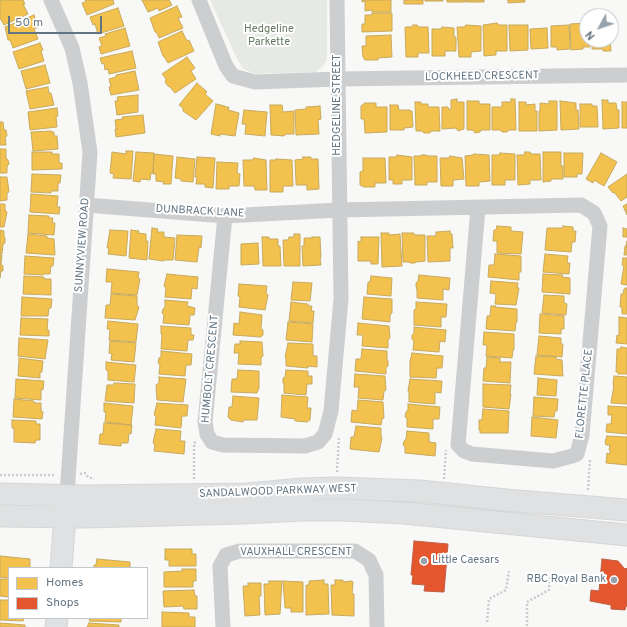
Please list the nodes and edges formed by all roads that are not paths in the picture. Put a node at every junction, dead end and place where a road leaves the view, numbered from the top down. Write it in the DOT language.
graph roads {
  1 [pos="51,0"];
  2 [pos="199,0"];
  3 [pos="337,0"];
  4 [pos="627,75"];
  5 [pos="338,79"];
  6 [pos="86,205"];
  7 [pos="478,208"];
  8 [pos="339,210"];
  9 [pos="225,216"];
  10 [pos="420,491"];
  11 [pos="0,494"];
  12 [pos="66,495"];
  13 [pos="627,510"];
  14 [pos="404,513"];
  15 [pos="0,516"];
  16 [pos="65,517"];
  17 [pos="627,535"];
  18 [pos="61,567"];
  19 [pos="223,627"];
  20 [pos="377,627"];
  1 -- 6 [label="street, SUNNYVIEW ROAD"];
  2 -- 5 [label="street, LOCKHEED CRESCENT"];
  3 -- 5 [label="street, HEDGELINE STREET"];
  4 -- 5 [label="street, LOCKHEED CRESCENT"];
  5 -- 8 [label="street, HEDGELINE STREET"];
  6 -- 9 [label="street, DUNBRACK LANE"];
  6 -- 12 [label="street, SUNNYVIEW ROAD"];
  7 -- 7 [label="street, FLORETTE PLACE"];
  7 -- 8 [label="street, FLORETTE PLACE"];
  8 -- 9 [label="street, DUNBRACK LANE"];
  8 -- 9 [label="street, HUMBOLT CRESCENT"];
  10 -- 12 [label="main road, SANDALWOOD PARKWAY WEST"];
  10 -- 13 [label="main road, SANDALWOOD PARKWAY WEST"];
  10 -- 14 [label="main road"];
  11 -- 12 [label="main road, SANDALWOOD PARKWAY WEST"];
  12 -- 16 [label="main road"];
  14 -- 16 [label="main road, SANDALWOOD PARKWAY WEST"];
  14 -- 17 [label="main road, SANDALWOOD PARKWAY WEST"];
  15 -- 16 [label="main road, SANDALWOOD PARKWAY WEST"];
  16 -- 18 [label="main road"];
  19 -- 20 [label="street, VAUXHALL CRESCENT"];
}
